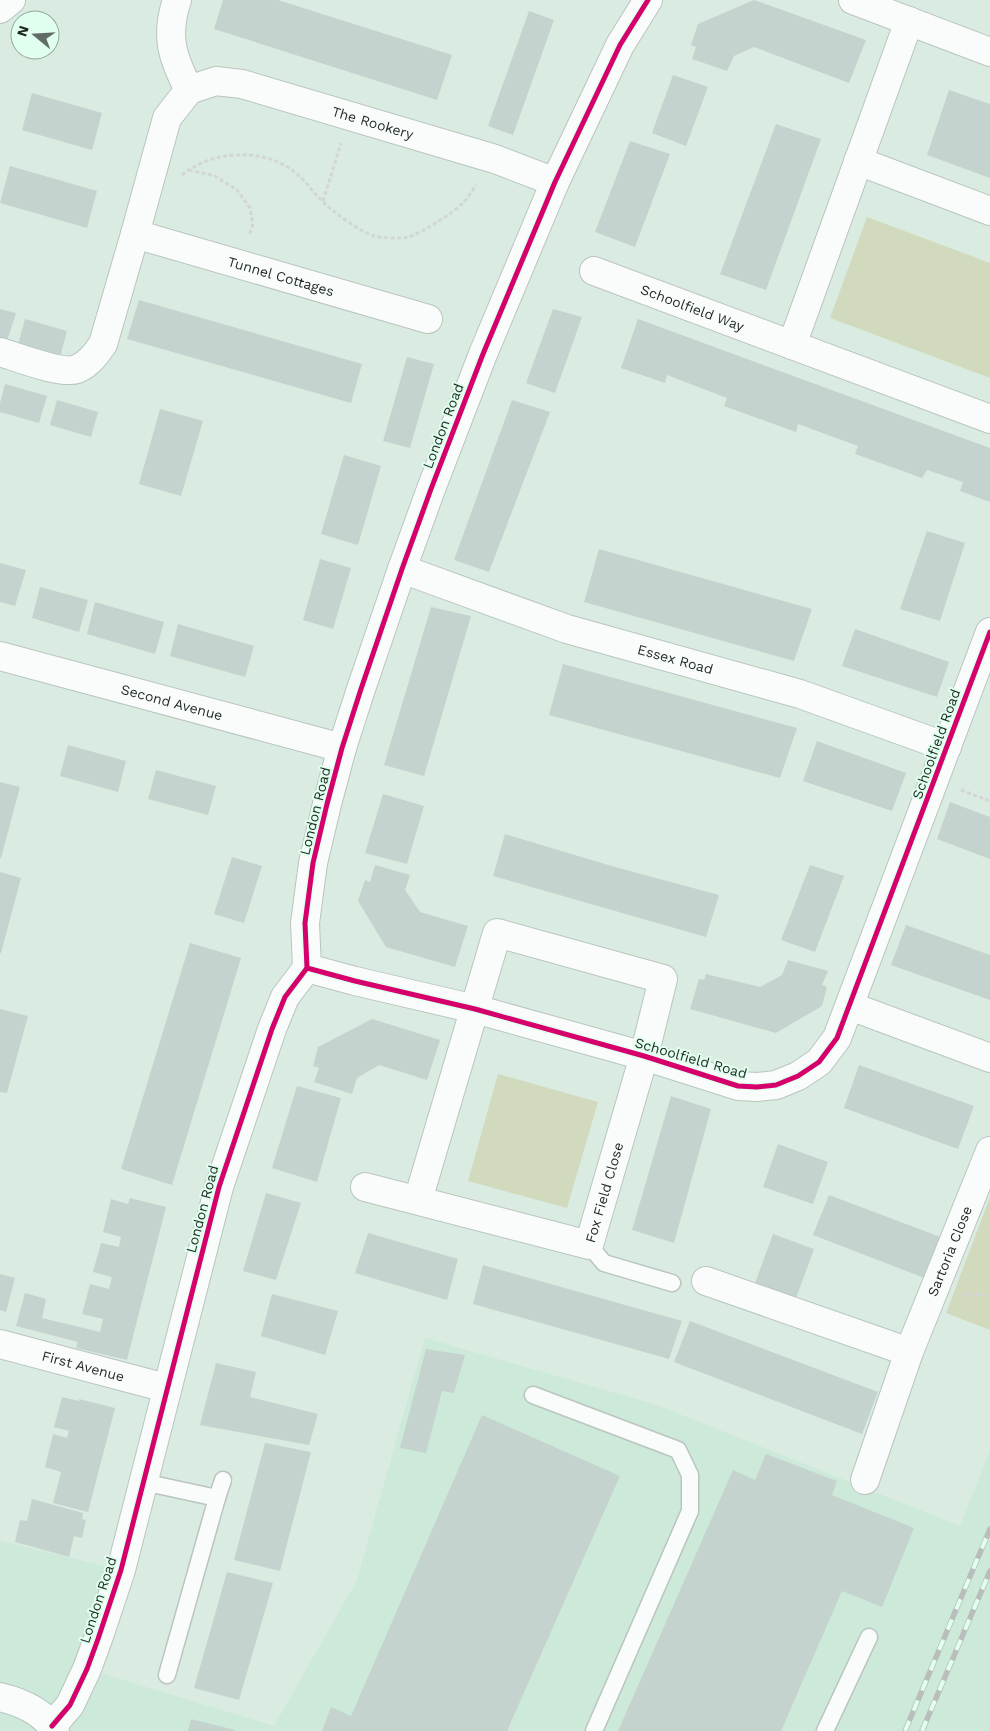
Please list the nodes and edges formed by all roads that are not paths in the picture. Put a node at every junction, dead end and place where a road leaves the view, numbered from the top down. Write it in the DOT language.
graph roads {
  1 [pos="11,0"];
  2 [pos="648,0"];
  3 [pos="853,0"];
  4 [pos="171,1"];
  5 [pos="0,9"];
  6 [pos="896,12"];
  7 [pos="990,52"];
  8 [pos="188,90"];
  9 [pos="858,161"];
  10 [pos="555,182"];
  11 [pos="990,211"];
  12 [pos="135,234"];
  13 [pos="594,270"];
  14 [pos="428,320"];
  15 [pos="792,345"];
  16 [pos="0,352"];
  17 [pos="990,420"];
  18 [pos="402,569"];
  19 [pos="990,632"];
  20 [pos="0,656"];
  21 [pos="342,748"];
  22 [pos="947,748"];
  23 [pos="307,968"];
  24 [pos="850,1006"];
  25 [pos="474,1009"];
  26 [pos="644,1056"];
  27 [pos="990,1058"];
  28 [pos="990,1151"];
  29 [pos="365,1187"];
  30 [pos="418,1200"];
  31 [pos="589,1245"];
  32 [pos="706,1281"];
  33 [pos="672,1284"];
  34 [pos="0,1344"];
  35 [pos="909,1352"];
  36 [pos="166,1388"];
  37 [pos="533,1396"];
  38 [pos="222,1480"];
  39 [pos="865,1480"];
  40 [pos="143,1482"];
  41 [pos="217,1498"];
  42 [pos="869,1637"];
  43 [pos="166,1675"];
  44 [pos="0,1697"];
  45 [pos="54,1728"];
  46 [pos="594,1731"];
  47 [pos="825,1731"];
  1 -- 5 [label="street"];
  2 -- 10 [label="street, London Road"];
  3 -- 6 [label="street"];
  4 -- 8 [label="street"];
  6 -- 7 [label="street"];
  6 -- 9 [label="street"];
  8 -- 10 [label="street, The Rookery"];
  8 -- 12 [label="street"];
  9 -- 11 [label="street"];
  9 -- 15 [label="street"];
  10 -- 18 [label="street, London Road"];
  12 -- 14 [label="street, Tunnel Cottages"];
  12 -- 16 [label="street"];
  13 -- 15 [label="street, Schoolfield Way"];
  15 -- 17 [label="street, Schoolfield Way"];
  18 -- 21 [label="street, London Road"];
  18 -- 22 [label="street, Essex Road"];
  19 -- 22 [label="street, Schoolfield Road"];
  20 -- 21 [label="street, Second Avenue"];
  21 -- 23 [label="street, London Road"];
  22 -- 24 [label="street, Schoolfield Road"];
  23 -- 25 [label="street, Schoolfield Road"];
  23 -- 36 [label="street, London Road"];
  24 -- 26 [label="street, Schoolfield Road"];
  24 -- 27 [label="street"];
  25 -- 26 [label="street, Schoolfield Road"];
  25 -- 26 [label="street, Schoolfield Road"];
  25 -- 30 [label="street"];
  26 -- 31 [label="street, Fox Field Close"];
  28 -- 35 [label="street, Sartoria Close"];
  29 -- 30 [label="street, Fox Field Close"];
  30 -- 31 [label="street, Fox Field Close"];
  31 -- 33 [label="lane"];
  32 -- 35 [label="street"];
  34 -- 36 [label="street, First Avenue"];
  35 -- 39 [label="street, Sartoria Close"];
  36 -- 40 [label="street, London Road"];
  37 -- 46 [label="lane"];
  38 -- 41 [label="lane"];
  40 -- 41 [label="lane"];
  40 -- 45 [label="street, London Road"];
  41 -- 43 [label="lane"];
  42 -- 47 [label="lane"];
  44 -- 45 [label="street"];
}
